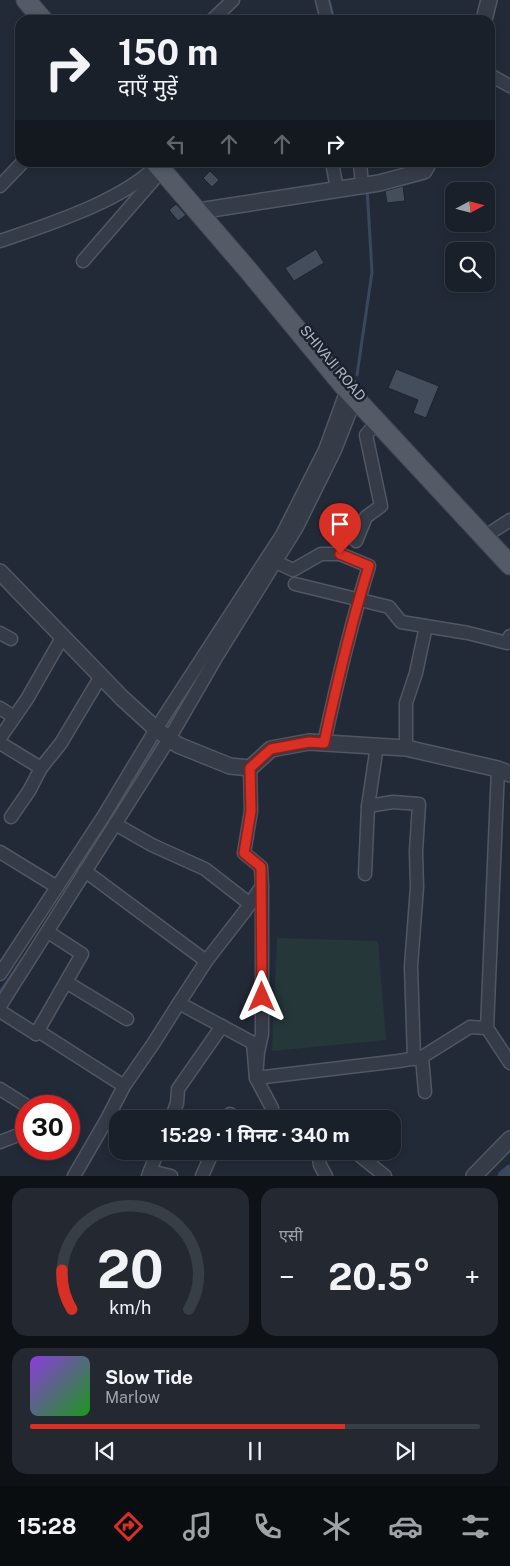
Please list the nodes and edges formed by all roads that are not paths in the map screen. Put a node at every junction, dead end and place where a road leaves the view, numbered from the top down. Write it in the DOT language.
graph roads {
  1 [pos="19,0"];
  2 [pos="26,0"];
  3 [pos="233,0"];
  4 [pos="322,0"];
  5 [pos="489,0"];
  6 [pos="31,15"];
  7 [pos="38,15"];
  8 [pos="217,15"];
  9 [pos="326,15"];
  10 [pos="485,15"];
  11 [pos="495,78"];
  12 [pos="510,86"];
  13 [pos="18,167"];
  14 [pos="157,167"];
  15 [pos="158,167"];
  16 [pos="162,167"];
  17 [pos="333,167"];
  18 [pos="362,167"];
  19 [pos="426,167"];
  20 [pos="368,185"];
  21 [pos="0,186"];
  22 [pos="338,189"];
  23 [pos="202,212"];
  24 [pos="0,241"];
  25 [pos="83,261"];
  26 [pos="352,391"];
  27 [pos="377,422"];
  28 [pos="510,520"];
  29 [pos="486,535"];
  30 [pos="356,541"];
  31 [pos="510,556"];
  32 [pos="276,562"];
  33 [pos="510,565"];
  34 [pos="0,572"];
  35 [pos="295,584"];
  36 [pos="359,600"];
  37 [pos="426,626"];
  38 [pos="63,636"];
  39 [pos="510,636"];
  40 [pos="101,676"];
  41 [pos="0,708"];
  42 [pos="14,717"];
  43 [pos="163,735"];
  44 [pos="0,738"];
  45 [pos="0,743"];
  46 [pos="324,743"];
  47 [pos="377,746"];
  48 [pos="406,748"];
  49 [pos="41,768"];
  50 [pos="250,768"];
  51 [pos="504,772"];
  52 [pos="368,806"];
  53 [pos="11,816"];
  54 [pos="115,824"];
  55 [pos="0,852"];
  56 [pos="85,871"];
  57 [pos="364,874"];
  58 [pos="262,886"];
  59 [pos="57,887"];
  60 [pos="250,904"];
  61 [pos="48,932"];
  62 [pos="206,962"];
  63 [pos="0,974"];
  64 [pos="66,982"];
  65 [pos="179,1003"];
  66 [pos="0,1006"];
  67 [pos="0,1011"];
  68 [pos="126,1019"];
  69 [pos="222,1026"];
  70 [pos="487,1028"];
  71 [pos="36,1034"];
  72 [pos="418,1058"];
  73 [pos="510,1063"];
  74 [pos="256,1078"];
  75 [pos="124,1086"];
  76 [pos="0,1089"];
  77 [pos="425,1092"];
  78 [pos="15,1098"];
  79 [pos="174,1110"];
  80 [pos="272,1110"];
  81 [pos="15,1136"];
  82 [pos="510,1139"];
  83 [pos="0,1142"];
  84 [pos="154,1160"];
  85 [pos="209,1160"];
  86 [pos="319,1160"];
  87 [pos="365,1160"];
  88 [pos="149,1174"];
  89 [pos="74,1176"];
  90 [pos="171,1176"];
  91 [pos="202,1176"];
  92 [pos="326,1176"];
  93 [pos="385,1176"];
  94 [pos="474,1176"];
  1 -- 6 [label="main road"];
  2 -- 7 [label="main road"];
  3 -- 8 [label="street"];
  4 -- 9 [label="street"];
  5 -- 10 [label="street"];
  11 -- 12 [label="street"];
  13 -- 21 [label="street"];
  14 -- 24 [label="street"];
  15 -- 25 [label="street"];
  16 -- 23 [label="main road, SHIVAJI ROAD"];
  17 -- 22 [label="street"];
  18 -- 20 [label="street"];
  19 -- 20 [label="street"];
  20 -- 22 [label="street"];
  22 -- 23 [label="street"];
  23 -- 26 [label="main road, SHIVAJI ROAD"];
  26 -- 27 [label="main road"];
  26 -- 29 [label="main road, SHIVAJI ROAD"];
  26 -- 32 [label="street"];
  26 -- 43 [label="street"];
  27 -- 29 [label="main road"];
  27 -- 30 [label="street"];
  28 -- 29 [label="street"];
  29 -- 31 [label="main road, SHIVAJI ROAD"];
  29 -- 33 [label="main road"];
  32 -- 36 [label="street"];
  32 -- 43 [label="street"];
  34 -- 38 [label="street"];
  35 -- 36 [label="street"];
  36 -- 37 [label="street"];
  36 -- 46 [label="street"];
  37 -- 39 [label="street"];
  37 -- 48 [label="street"];
  38 -- 40 [label="street"];
  38 -- 42 [label="street"];
  40 -- 43 [label="street"];
  40 -- 49 [label="street"];
  41 -- 42 [label="street"];
  42 -- 44 [label="street"];
  43 -- 50 [label="street"];
  43 -- 54 [label="street"];
  43 -- 59 [label="street"];
  45 -- 49 [label="street"];
  46 -- 47 [label="street"];
  46 -- 50 [label="street"];
  47 -- 48 [label="street"];
  47 -- 52 [label="street"];
  48 -- 51 [label="street"];
  49 -- 53 [label="street"];
  50 -- 58 [label="street"];
  51 -- 70 [label="street"];
  52 -- 57 [label="street"];
  52 -- 72 [label="street"];
  54 -- 56 [label="street"];
  54 -- 60 [label="street"];
  55 -- 59 [label="street"];
  56 -- 61 [label="street"];
  56 -- 62 [label="street"];
  58 -- 60 [label="street"];
  58 -- 74 [label="street"];
  59 -- 63 [label="street"];
  60 -- 62 [label="street"];
  61 -- 64 [label="street"];
  61 -- 66 [label="street"];
  62 -- 65 [label="street"];
  64 -- 68 [label="street"];
  64 -- 71 [label="street"];
  65 -- 69 [label="street"];
  65 -- 75 [label="street"];
  67 -- 71 [label="street"];
  69 -- 74 [label="street"];
  69 -- 79 [label="street"];
  70 -- 72 [label="street"];
  70 -- 73 [label="street"];
  71 -- 75 [label="street"];
  72 -- 74 [label="street"];
  72 -- 77 [label="street"];
  74 -- 80 [label="street"];
  75 -- 89 [label="street"];
  76 -- 78 [label="street"];
  81 -- 83 [label="street"];
  82 -- 94 [label="street"];
  84 -- 88 [label="street"];
  85 -- 91 [label="street"];
  86 -- 92 [label="street"];
  87 -- 93 [label="street"];
  88 -- 90 [label="street"];
}
